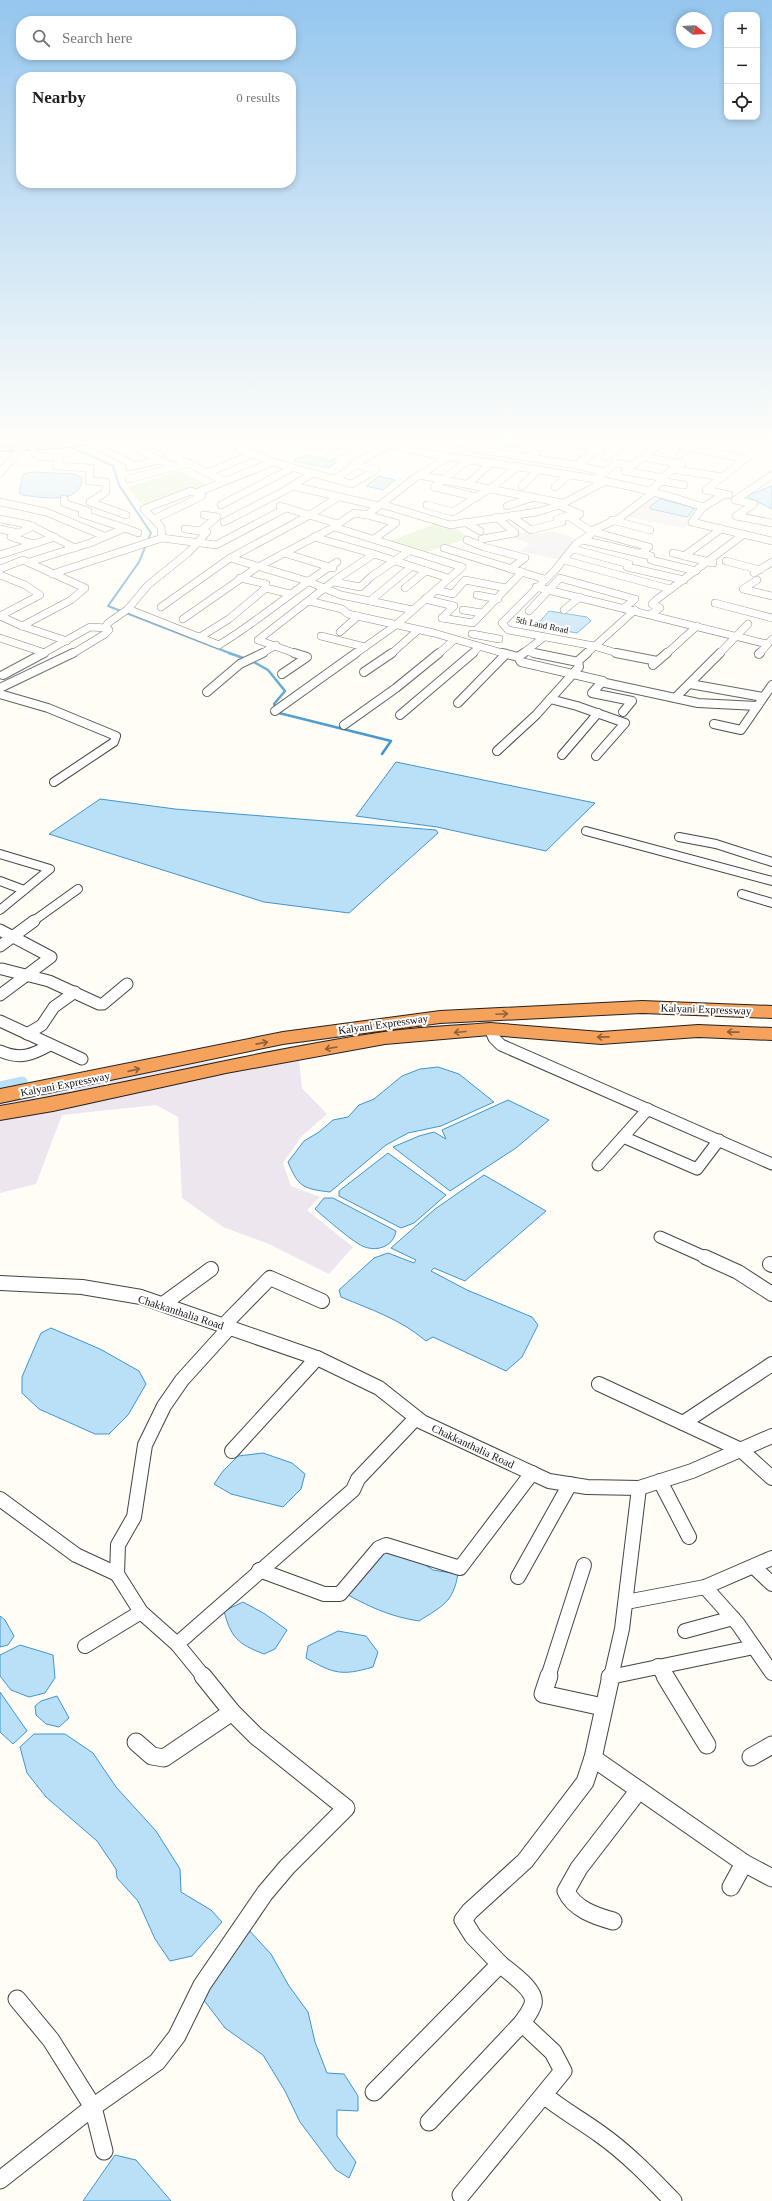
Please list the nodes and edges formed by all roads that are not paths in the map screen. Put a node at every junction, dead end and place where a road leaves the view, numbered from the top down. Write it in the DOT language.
graph roads {
  1 [pos="25,541"];
  2 [pos="44,541"];
  3 [pos="62,541"];
  4 [pos="93,541"];
  5 [pos="154,541"];
  6 [pos="181,541"];
  7 [pos="199,541"];
  8 [pos="224,541"];
  9 [pos="263,541"];
  10 [pos="307,541"];
  11 [pos="327,541"];
  12 [pos="379,541"];
  13 [pos="469,541"];
  14 [pos="511,541"];
  15 [pos="582,541"];
  16 [pos="586,541"];
  17 [pos="626,541"];
  18 [pos="706,541"];
  19 [pos="737,541"];
  20 [pos="197,543"];
  21 [pos="34,544"];
  22 [pos="75,548"];
  23 [pos="444,548"];
  24 [pos="572,549"];
  25 [pos="495,550"];
  26 [pos="409,551"];
  27 [pos="60,552"];
  28 [pos="284,553"];
  29 [pos="672,553"];
  30 [pos="374,554"];
  31 [pos="640,554"];
  32 [pos="0,555"];
  33 [pos="684,556"];
  34 [pos="230,558"];
  35 [pos="564,560"];
  36 [pos="481,561"];
  37 [pos="726,561"];
  38 [pos="29,562"];
  39 [pos="337,562"];
  40 [pos="394,562"];
  41 [pos="772,562"];
  42 [pos="15,563"];
  43 [pos="713,563"];
  44 [pos="82,565"];
  45 [pos="412,566"];
  46 [pos="258,567"];
  47 [pos="330,567"];
  48 [pos="0,569"];
  49 [pos="510,569"];
  50 [pos="760,570"];
  51 [pos="426,571"];
  52 [pos="696,571"];
  53 [pos="347,572"];
  54 [pos="522,572"];
  55 [pos="52,574"];
  56 [pos="0,575"];
  57 [pos="749,577"];
  58 [pos="240,578"];
  59 [pos="448,578"];
  60 [pos="544,579"];
  61 [pos="684,580"];
  62 [pos="757,580"];
  63 [pos="307,581"];
  64 [pos="334,582"];
  65 [pos="536,587"];
  66 [pos="266,588"];
  67 [pos="405,588"];
  68 [pos="506,588"];
  69 [pos="324,589"];
  70 [pos="549,589"];
  71 [pos="670,589"];
  72 [pos="436,590"];
  73 [pos="290,594"];
  74 [pos="477,595"];
  75 [pos="772,596"];
  76 [pos="580,597"];
  77 [pos="425,599"];
  78 [pos="498,599"];
  79 [pos="309,601"];
  80 [pos="370,601"];
  81 [pos="715,603"];
  82 [pos="161,607"];
  83 [pos="624,608"];
  84 [pos="413,610"];
  85 [pos="463,610"];
  86 [pos="564,610"];
  87 [pos="635,610"];
  88 [pos="530,611"];
  89 [pos="124,612"];
  90 [pos="482,613"];
  91 [pos="651,614"];
  92 [pos="0,616"];
  93 [pos="358,616"];
  94 [pos="772,618"];
  95 [pos="183,619"];
  96 [pos="748,624"];
  97 [pos="396,625"];
  98 [pos="22,626"];
  99 [pos="698,626"];
  100 [pos="107,628"];
  101 [pos="418,630"];
  102 [pos="508,630"];
  103 [pos="340,632"];
  104 [pos="472,634"];
  105 [pos="200,636"];
  106 [pos="321,636"];
  107 [pos="736,636"];
  108 [pos="544,637"];
  109 [pos="0,638"];
  110 [pos="499,639"];
  111 [pos="454,640"];
  112 [pos="67,641"];
  113 [pos="770,642"];
  114 [pos="276,645"];
  115 [pos="594,646"];
  116 [pos="365,647"];
  117 [pos="479,647"];
  118 [pos="489,650"];
  119 [pos="526,651"];
  120 [pos="45,653"];
  121 [pos="759,654"];
  122 [pos="505,655"];
  123 [pos="518,657"];
  124 [pos="578,662"];
  125 [pos="364,672"];
  126 [pos="282,674"];
  127 [pos="573,674"];
  128 [pos="1,675"];
  129 [pos="18,681"];
  130 [pos="601,682"];
  131 [pos="690,684"];
  132 [pos="772,685"];
  133 [pos="0,688"];
  134 [pos="207,692"];
  135 [pos="0,694"];
  136 [pos="763,697"];
  137 [pos="675,698"];
  138 [pos="550,699"];
  139 [pos="458,703"];
  140 [pos="757,706"];
  141 [pos="275,711"];
  142 [pos="623,712"];
  143 [pos="598,713"];
  144 [pos="400,715"];
  145 [pos="714,724"];
  146 [pos="344,725"];
  147 [pos="497,752"];
  148 [pos="562,755"];
  149 [pos="596,756"];
  150 [pos="54,782"];
  151 [pos="586,831"];
  152 [pos="679,837"];
  153 [pos="0,854"];
  154 [pos="772,862"];
  155 [pos="0,881"];
  156 [pos="772,881"];
  157 [pos="24,890"];
  158 [pos="78,890"];
  159 [pos="742,894"];
  160 [pos="772,903"];
  161 [pos="0,910"];
  162 [pos="0,930"];
  163 [pos="14,938"];
  164 [pos="0,946"];
  165 [pos="2,969"];
  166 [pos="27,974"];
  167 [pos="127,984"];
  168 [pos="75,992"];
  169 [pos="0,995"];
  170 [pos="772,1012"];
  171 [pos="0,1021"];
  172 [pos="490,1030"];
  173 [pos="27,1034"];
  174 [pos="772,1034"];
  175 [pos="50,1045"];
  176 [pos="0,1051"];
  177 [pos="82,1059"];
  178 [pos="0,1096"];
  179 [pos="648,1109"];
  180 [pos="0,1113"];
  181 [pos="623,1137"];
  182 [pos="719,1140"];
  183 [pos="772,1164"];
  184 [pos="598,1165"];
  185 [pos="660,1237"];
  186 [pos="211,1269"];
  187 [pos="0,1283"];
  188 [pos="772,1294"];
  189 [pos="322,1301"];
  190 [pos="163,1304"];
  191 [pos="227,1326"];
  192 [pos="317,1358"];
  193 [pos="772,1364"];
  194 [pos="599,1384"];
  195 [pos="416,1418"];
  196 [pos="684,1422"];
  197 [pos="772,1436"];
  198 [pos="741,1450"];
  199 [pos="232,1451"];
  200 [pos="532,1473"];
  201 [pos="772,1478"];
  202 [pos="660,1481"];
  203 [pos="570,1484"];
  204 [pos="639,1488"];
  205 [pos="0,1499"];
  206 [pos="690,1537"];
  207 [pos="772,1558"];
  208 [pos="584,1565"];
  209 [pos="754,1567"];
  210 [pos="260,1570"];
  211 [pos="117,1574"];
  212 [pos="518,1577"];
  213 [pos="772,1584"];
  214 [pos="705,1586"];
  215 [pos="626,1602"];
  216 [pos="141,1612"];
  217 [pos="733,1618"];
  218 [pos="685,1631"];
  219 [pos="177,1644"];
  220 [pos="85,1646"];
  221 [pos="754,1647"];
  222 [pos="658,1666"];
  223 [pos="772,1673"];
  224 [pos="610,1677"];
  225 [pos="604,1707"];
  226 [pos="232,1712"];
  227 [pos="136,1742"];
  228 [pos="707,1745"];
  229 [pos="772,1745"];
  230 [pos="751,1757"];
  231 [pos="593,1758"];
  232 [pos="639,1790"];
  233 [pos="744,1863"];
  234 [pos="772,1878"];
  235 [pos="731,1887"];
  236 [pos="613,1921"];
  237 [pos="500,1964"];
  238 [pos="17,1999"];
  239 [pos="522,2023"];
  240 [pos="374,2092"];
  241 [pos="544,2095"];
  242 [pos="93,2108"];
  243 [pos="428,2122"];
  244 [pos="104,2151"];
  245 [pos="0,2180"];
  246 [pos="460,2195"];
  247 [pos="673,2201"];
  1 -- 21 [label="street"];
  2 -- 21 [label="street"];
  3 -- 22 [label="street"];
  4 -- 22 [label="street"];
  5 -- 44 [label="street"];
  6 -- 20 [label="street"];
  7 -- 20 [label="street"];
  8 -- 20 [label="street"];
  9 -- 34 [label="street"];
  10 -- 28 [label="street"];
  11 -- 30 [label="street"];
  12 -- 26 [label="street"];
  13 -- 25 [label="street"];
  14 -- 25 [label="street"];
  15 -- 24 [label="street, 5th Land Road"];
  16 -- 31 [label="street"];
  17 -- 31 [label="street"];
  18 -- 33 [label="street"];
  19 -- 43 [label="street"];
  20 -- 89 [label="street"];
  21 -- 32 [label="street"];
  22 -- 27 [label="street"];
  23 -- 36 [label="street"];
  24 -- 35 [label="street, 5th Land Road"];
  24 -- 61 [label="street"];
  25 -- 36 [label="street"];
  25 -- 49 [label="street"];
  26 -- 40 [label="street"];
  26 -- 59 [label="street"];
  27 -- 38 [label="street"];
  27 -- 44 [label="street"];
  28 -- 46 [label="street"];
  28 -- 47 [label="street"];
  29 -- 33 [label="street"];
  30 -- 40 [label="street"];
  30 -- 53 [label="street"];
  31 -- 52 [label="street"];
  32 -- 42 [label="street"];
  33 -- 43 [label="street"];
  34 -- 46 [label="street"];
  34 -- 82 [label="street"];
  35 -- 60 [label="street, 5th Land Road"];
  35 -- 71 [label="street"];
  36 -- 49 [label="street"];
  37 -- 50 [label="street"];
  38 -- 42 [label="street"];
  38 -- 55 [label="street"];
  39 -- 47 [label="street"];
  40 -- 45 [label="street"];
  40 -- 64 [label="street"];
  41 -- 50 [label="street"];
  42 -- 48 [label="street"];
  43 -- 52 [label="street"];
  44 -- 55 [label="street"];
  45 -- 51 [label="street"];
  45 -- 80 [label="street"];
  46 -- 58 [label="street"];
  46 -- 63 [label="street"];
  47 -- 53 [label="street"];
  47 -- 63 [label="street"];
  49 -- 54 [label="street"];
  50 -- 57 [label="street"];
  51 -- 59 [label="street"];
  51 -- 67 [label="street"];
  52 -- 61 [label="street"];
  53 -- 64 [label="street"];
  54 -- 60 [label="street"];
  54 -- 68 [label="street"];
  55 -- 98 [label="street"];
  56 -- 92 [label="street"];
  58 -- 66 [label="street"];
  58 -- 95 [label="street"];
  59 -- 72 [label="street"];
  60 -- 65 [label="street, 5th Land Road"];
  61 -- 71 [label="street"];
  62 -- 75 [label="street"];
  63 -- 69 [label="street"];
  63 -- 73 [label="street"];
  64 -- 69 [label="street"];
  65 -- 70 [label="street"];
  65 -- 102 [label="street, 5th Land Road"];
  66 -- 73 [label="street"];
  66 -- 105 [label="street"];
  68 -- 72 [label="street"];
  68 -- 78 [label="street"];
  69 -- 79 [label="street"];
  69 -- 80 [label="street"];
  70 -- 76 [label="street"];
  70 -- 83 [label="street"];
  70 -- 88 [label="street"];
  71 -- 91 [label="street"];
  72 -- 77 [label="street"];
  73 -- 105 [label="street"];
  74 -- 78 [label="street"];
  76 -- 83 [label="street"];
  76 -- 86 [label="street"];
  77 -- 84 [label="street"];
  77 -- 90 [label="street"];
  78 -- 90 [label="street"];
  79 -- 93 [label="street"];
  79 -- 114 [label="street"];
  80 -- 84 [label="street"];
  81 -- 94 [label="street"];
  83 -- 87 [label="street"];
  84 -- 97 [label="street"];
  85 -- 90 [label="street"];
  87 -- 91 [label="street"];
  87 -- 115 [label="street"];
  89 -- 100 [label="street"];
  89 -- 105 [label="street"];
  91 -- 99 [label="street"];
  92 -- 98 [label="street"];
  93 -- 97 [label="street"];
  93 -- 103 [label="street"];
  96 -- 107 [label="street"];
  97 -- 101 [label="street"];
  97 -- 116 [label="street"];
  98 -- 112 [label="street"];
  99 -- 107 [label="street"];
  99 -- 115 [label="street, 5th Land Road"];
  100 -- 112 [label="street"];
  100 -- 129 [label="street"];
  101 -- 111 [label="street"];
  101 -- 125 [label="street"];
  102 -- 108 [label="street, 5th Land Road"];
  102 -- 110 [label="street"];
  104 -- 110 [label="street"];
  106 -- 116 [label="street"];
  107 -- 113 [label="street"];
  107 -- 131 [label="street"];
  108 -- 115 [label="street, 5th Land Road"];
  108 -- 119 [label="street"];
  109 -- 120 [label="street"];
  110 -- 118 [label="street"];
  111 -- 117 [label="street"];
  111 -- 146 [label="street"];
  112 -- 120 [label="street"];
  113 -- 121 [label="street"];
  114 -- 126 [label="street"];
  114 -- 134 [label="street"];
  115 -- 124 [label="street"];
  116 -- 141 [label="street"];
  117 -- 118 [label="street"];
  117 -- 144 [label="street"];
  118 -- 122 [label="street"];
  119 -- 123 [label="street"];
  119 -- 124 [label="street"];
  120 -- 128 [label="street"];
  122 -- 123 [label="street"];
  122 -- 139 [label="street"];
  123 -- 127 [label="street"];
  124 -- 127 [label="street"];
  127 -- 130 [label="street"];
  127 -- 138 [label="street"];
  128 -- 129 [label="street"];
  129 -- 133 [label="street"];
  130 -- 137 [label="street"];
  130 -- 142 [label="street"];
  131 -- 136 [label="street"];
  131 -- 137 [label="street"];
  132 -- 136 [label="street"];
  135 -- 150 [label="street"];
  136 -- 140 [label="street"];
  137 -- 140 [label="street"];
  138 -- 143 [label="street"];
  138 -- 147 [label="street"];
  140 -- 145 [label="street"];
  143 -- 148 [label="street"];
  143 -- 149 [label="street"];
  151 -- 156 [label="street"];
  152 -- 154 [label="street"];
  153 -- 157 [label="street"];
  155 -- 157 [label="street"];
  157 -- 161 [label="street"];
  158 -- 163 [label="street"];
  159 -- 160 [label="street"];
  162 -- 163 [label="street"];
  163 -- 164 [label="street"];
  163 -- 166 [label="street"];
  165 -- 166 [label="street"];
  166 -- 168 [label="street"];
  166 -- 169 [label="street"];
  167 -- 168 [label="street"];
  168 -- 173 [label="street"];
  178 -- 170 [label="highway, Kalyani Expressway, one-way"];
  171 -- 173 [label="street"];
  174 -- 172 [label="highway, one-way"];
  172 -- 179 [label="street"];
  172 -- 180 [label="highway, one-way"];
  173 -- 175 [label="street"];
  175 -- 176 [label="street"];
  175 -- 177 [label="street"];
  179 -- 181 [label="street"];
  179 -- 182 [label="street"];
  181 -- 182 [label="street"];
  181 -- 184 [label="street"];
  182 -- 183 [label="street"];
  185 -- 188 [label="street"];
  186 -- 190 [label="street"];
  187 -- 190 [label="street, Chakkanthalia Road"];
  189 -- 191 [label="street"];
  190 -- 191 [label="street, Chakkanthalia Road"];
  191 -- 192 [label="street, Chakkanthalia Road"];
  191 -- 211 [label="street"];
  192 -- 195 [label="street, Chakkanthalia Road"];
  192 -- 199 [label="street"];
  193 -- 196 [label="street"];
  194 -- 196 [label="street"];
  195 -- 200 [label="street, Chakkanthalia Road"];
  195 -- 210 [label="street"];
  196 -- 198 [label="street"];
  197 -- 198 [label="street, Chakkanthalia Road"];
  198 -- 201 [label="street"];
  198 -- 202 [label="street, Chakkanthalia Road"];
  200 -- 203 [label="street, Chakkanthalia Road"];
  200 -- 210 [label="street"];
  202 -- 204 [label="street, Chakkanthalia Road"];
  202 -- 206 [label="street"];
  203 -- 204 [label="street, Chakkanthalia Road"];
  203 -- 212 [label="street"];
  204 -- 215 [label="street"];
  205 -- 211 [label="street"];
  207 -- 209 [label="street"];
  208 -- 225 [label="street"];
  209 -- 213 [label="street"];
  209 -- 214 [label="street"];
  210 -- 219 [label="street"];
  211 -- 216 [label="street"];
  214 -- 215 [label="street"];
  214 -- 217 [label="street"];
  215 -- 224 [label="street"];
  216 -- 219 [label="street"];
  216 -- 220 [label="street"];
  217 -- 218 [label="street"];
  217 -- 221 [label="street"];
  219 -- 226 [label="street"];
  221 -- 222 [label="street"];
  221 -- 223 [label="street"];
  222 -- 224 [label="street"];
  222 -- 228 [label="street"];
  224 -- 225 [label="street"];
  225 -- 231 [label="street"];
  226 -- 227 [label="street"];
  226 -- 242 [label="street"];
  229 -- 230 [label="street"];
  231 -- 232 [label="street"];
  231 -- 237 [label="street"];
  232 -- 233 [label="street"];
  232 -- 236 [label="street"];
  233 -- 234 [label="street"];
  233 -- 235 [label="street"];
  237 -- 239 [label="street"];
  237 -- 240 [label="street"];
  238 -- 242 [label="street"];
  239 -- 241 [label="street"];
  239 -- 243 [label="street"];
  241 -- 246 [label="street"];
  241 -- 247 [label="street"];
  242 -- 244 [label="street"];
  242 -- 245 [label="street"];
}
